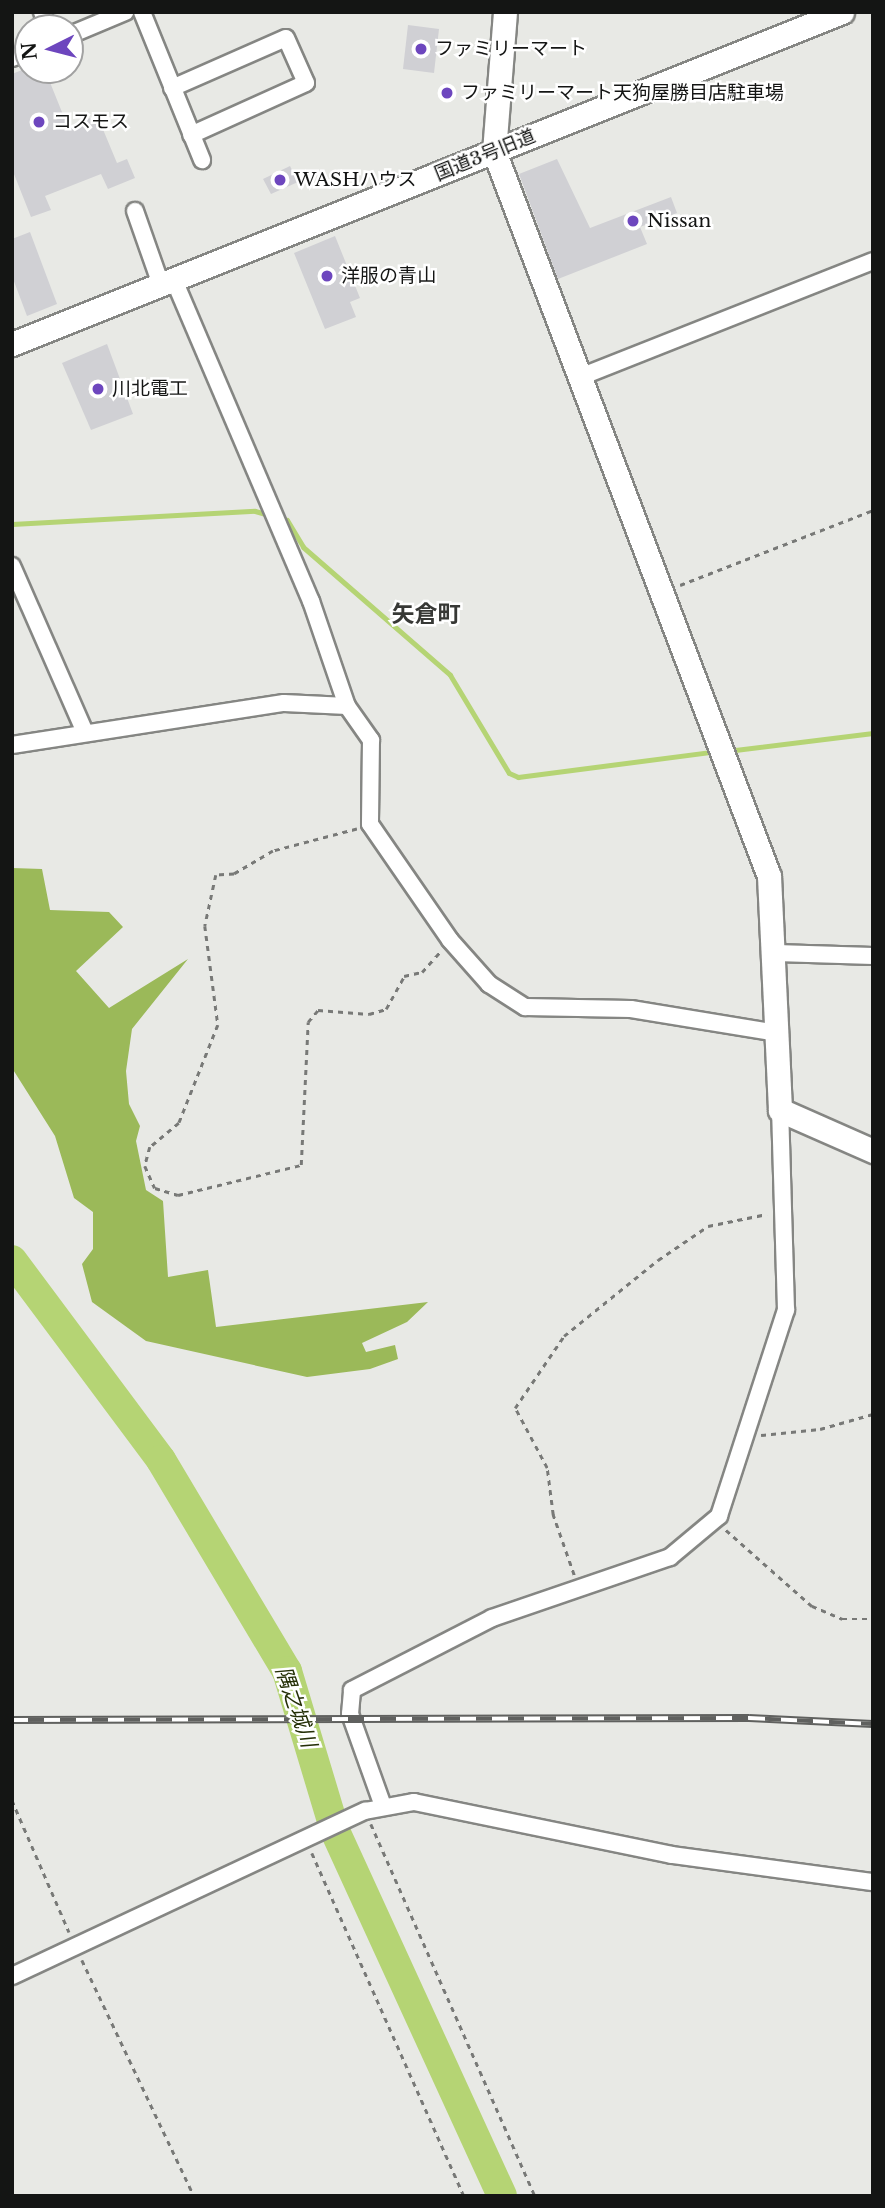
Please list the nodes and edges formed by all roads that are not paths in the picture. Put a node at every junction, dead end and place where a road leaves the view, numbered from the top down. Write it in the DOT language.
graph roads {
  1 [pos="125,12"];
  2 [pos="142,12"];
  3 [pos="505,12"];
  4 [pos="842,12"];
  5 [pos="84,29"];
  6 [pos="173,88"];
  7 [pos="191,135"];
  8 [pos="494,151"];
  9 [pos="202,160"];
  10 [pos="135,211"];
  11 [pos="873,261"];
  12 [pos="168,282"];
  13 [pos="12,344"];
  14 [pos="580,376"];
  15 [pos="12,566"];
  16 [pos="347,706"];
  17 [pos="84,730"];
  18 [pos="12,745"];
  19 [pos="776,953"];
  20 [pos="873,956"];
  21 [pos="778,1033"];
  22 [pos="780,1110"];
  23 [pos="873,1151"];
  24 [pos="383,1806"];
  25 [pos="873,1882"];
  26 [pos="12,1976"];
  1 -- 5 [label="street"];
  2 -- 6 [label="street"];
  3 -- 8 [label="street"];
  4 -- 8 [label="street, 国道3号旧道"];
  6 -- 7 [label="street"];
  6 -- 7 [label="street"];
  7 -- 9 [label="street"];
  8 -- 12 [label="street, 国道3号旧道"];
  8 -- 14 [label="street"];
  10 -- 12 [label="street"];
  11 -- 14 [label="street"];
  12 -- 13 [label="street, 国道3号旧道"];
  12 -- 16 [label="street"];
  14 -- 19 [label="street"];
  15 -- 17 [label="street"];
  16 -- 17 [label="street"];
  16 -- 21 [label="street"];
  17 -- 18 [label="street"];
  19 -- 20 [label="street"];
  19 -- 21 [label="street"];
  21 -- 22 [label="street"];
  22 -- 23 [label="street"];
  22 -- 24 [label="street"];
  24 -- 25 [label="street"];
  24 -- 26 [label="street"];
}
